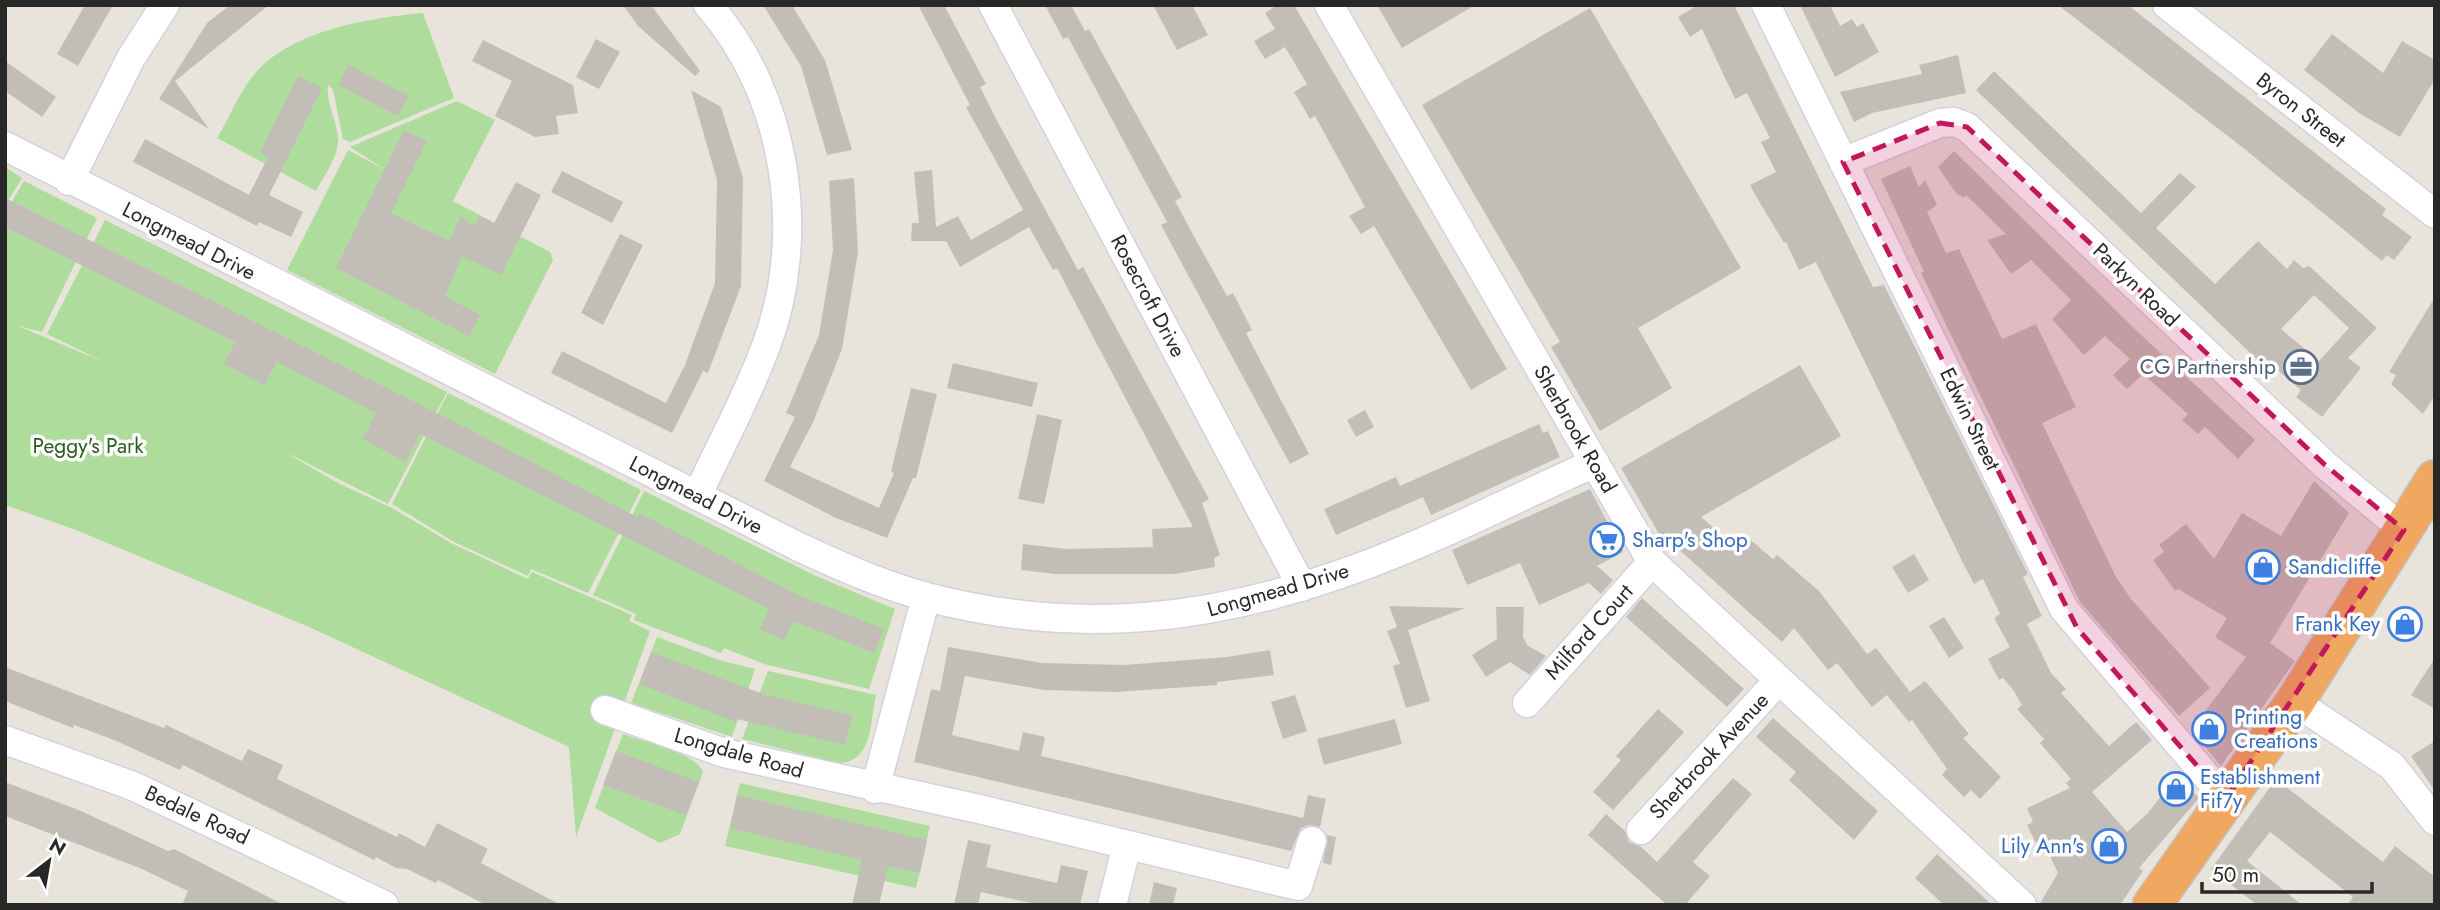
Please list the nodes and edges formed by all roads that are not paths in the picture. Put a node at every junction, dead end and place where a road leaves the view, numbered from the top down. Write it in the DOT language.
graph roads {
  1 [pos="164,5"];
  2 [pos="708,5"];
  3 [pos="993,5"];
  4 [pos="1329,5"];
  5 [pos="1766,5"];
  6 [pos="2167,5"];
  7 [pos="5,146"];
  8 [pos="1843,162"];
  9 [pos="69,181"];
  10 [pos="2435,214"];
  11 [pos="1595,463"];
  12 [pos="2435,479"];
  13 [pos="697,496"];
  14 [pos="2404,530"];
  15 [pos="1652,562"];
  16 [pos="1302,587"];
  17 [pos="926,597"];
  18 [pos="1778,681"];
  19 [pos="2295,702"];
  20 [pos="1527,703"];
  21 [pos="605,710"];
  22 [pos="5,740"];
  23 [pos="876,789"];
  24 [pos="2226,799"];
  25 [pos="2435,821"];
  26 [pos="1641,830"];
  27 [pos="1312,841"];
  28 [pos="1127,845"];
  29 [pos="384,905"];
  30 [pos="1112,905"];
  31 [pos="2022,905"];
  32 [pos="2152,905"];
  1 -- 9 [label="street"];
  2 -- 13 [label="street"];
  3 -- 16 [label="street, Rosecroft Drive"];
  4 -- 11 [label="street, Sherbrook Road"];
  5 -- 8 [label="street, Edwin Street"];
  6 -- 10 [label="street, Byron Street"];
  7 -- 9 [label="street, Longmead Drive"];
  8 -- 14 [label="street, Parkyn Road"];
  8 -- 24 [label="street, Edwin Street"];
  9 -- 13 [label="street, Longmead Drive"];
  11 -- 15 [label="street, Sherbrook Road"];
  11 -- 16 [label="street, Longmead Drive"];
  12 -- 14 [label="highway"];
  13 -- 17 [label="street, Longmead Drive"];
  14 -- 19 [label="highway"];
  15 -- 18 [label="street, Sherbrook Road"];
  15 -- 20 [label="street, Milford Court"];
  16 -- 17 [label="street, Longmead Drive"];
  17 -- 23 [label="street"];
  18 -- 26 [label="street, Sherbrook Avenue"];
  18 -- 31 [label="street, Sherbrook Road"];
  19 -- 24 [label="highway"];
  19 -- 25 [label="street"];
  21 -- 23 [label="street, Longdale Road"];
  22 -- 29 [label="street, Bedale Road"];
  23 -- 28 [label="street, Longdale Road"];
  24 -- 32 [label="highway"];
  27 -- 28 [label="street, Longdale Road"];
  28 -- 30 [label="street"];
}
